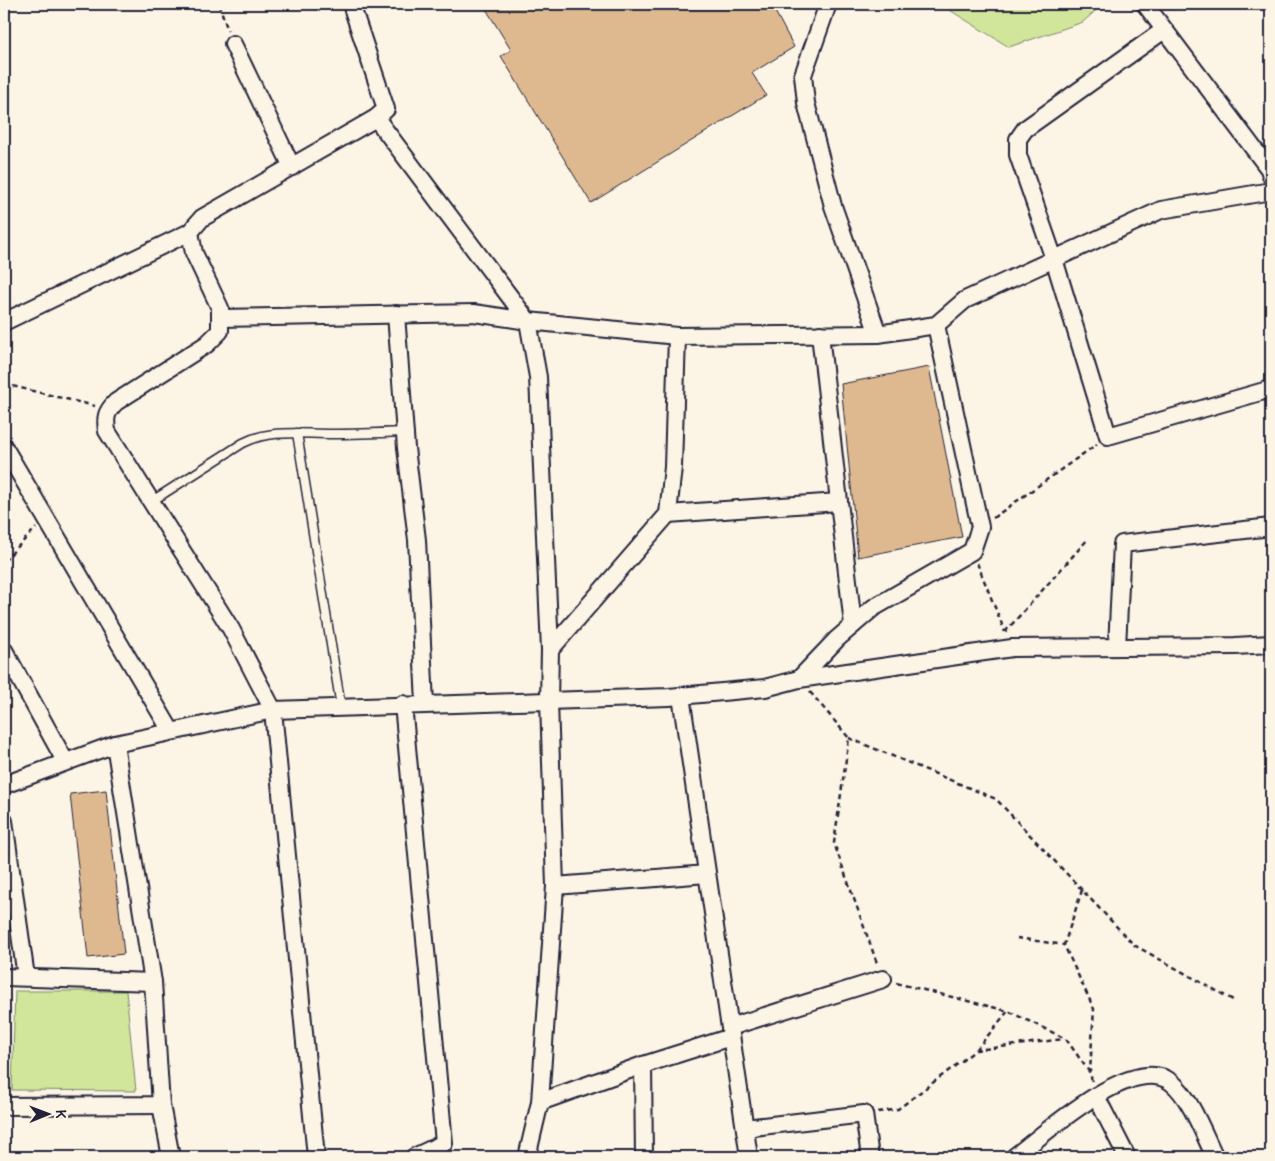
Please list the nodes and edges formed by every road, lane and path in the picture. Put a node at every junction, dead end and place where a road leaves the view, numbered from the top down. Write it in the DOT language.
graph roads {
  1 [pos="219,4"];
  2 [pos="352,4"];
  3 [pos="828,4"];
  4 [pos="1146,4"];
  5 [pos="1164,30"];
  6 [pos="233,44"];
  7 [pos="376,118"];
  8 [pos="292,167"];
  9 [pos="1271,176"];
  10 [pos="1271,191"];
  11 [pos="190,232"];
  12 [pos="1054,259"];
  13 [pos="396,314"];
  14 [pos="220,318"];
  15 [pos="4,322"];
  16 [pos="528,322"];
  17 [pos="936,325"];
  18 [pos="820,334"];
  19 [pos="878,334"];
  20 [pos="677,336"];
  21 [pos="4,384"];
  22 [pos="1271,388"];
  23 [pos="109,409"];
  24 [pos="404,432"];
  25 [pos="297,433"];
  26 [pos="1108,436"];
  27 [pos="4,447"];
  28 [pos="152,501"];
  29 [pos="839,502"];
  30 [pos="668,514"];
  31 [pos="45,519"];
  32 [pos="980,527"];
  33 [pos="1271,527"];
  34 [pos="1088,538"];
  35 [pos="972,551"];
  36 [pos="4,561"];
  37 [pos="853,625"];
  38 [pos="1005,632"];
  39 [pos="1271,644"];
  40 [pos="1116,647"];
  41 [pos="1012,648"];
  42 [pos="4,650"];
  43 [pos="550,650"];
  44 [pos="800,679"];
  45 [pos="681,696"];
  46 [pos="549,701"];
  47 [pos="403,704"];
  48 [pos="425,704"];
  49 [pos="341,707"];
  50 [pos="273,710"];
  51 [pos="171,731"];
  52 [pos="849,738"];
  53 [pos="115,744"];
  54 [pos="65,761"];
  55 [pos="4,785"];
  56 [pos="4,822"];
  57 [pos="707,874"];
  58 [pos="555,886"];
  59 [pos="1082,890"];
  60 [pos="1017,938"];
  61 [pos="1064,945"];
  62 [pos="4,977"];
  63 [pos="26,977"];
  64 [pos="883,979"];
  65 [pos="153,982"];
  66 [pos="1233,1000"];
  67 [pos="1008,1011"];
  68 [pos="730,1032"];
  69 [pos="1066,1039"];
  70 [pos="976,1050"];
  71 [pos="643,1065"];
  72 [pos="1090,1073"];
  73 [pos="1096,1096"];
  74 [pos="540,1102"];
  75 [pos="161,1105"];
  76 [pos="4,1106"];
  77 [pos="864,1114"];
  78 [pos="745,1128"];
  79 [pos="171,1157"];
  80 [pos="316,1157"];
  81 [pos="414,1157"];
  82 [pos="527,1157"];
  83 [pos="644,1157"];
  84 [pos="749,1157"];
  85 [pos="870,1157"];
  86 [pos="1014,1157"];
  87 [pos="1127,1157"];
  88 [pos="1216,1157"];
  1 -- 6 [label="path"];
  2 -- 7 [label="street"];
  3 -- 19 [label="street"];
  4 -- 5 [label="street"];
  5 -- 9 [label="street"];
  5 -- 12 [label="street"];
  6 -- 8 [label="street"];
  7 -- 8 [label="street"];
  7 -- 16 [label="street"];
  8 -- 11 [label="street"];
  10 -- 12 [label="street"];
  11 -- 14 [label="street"];
  11 -- 15 [label="street"];
  12 -- 17 [label="street"];
  12 -- 26 [label="street"];
  13 -- 14 [label="street"];
  13 -- 16 [label="street"];
  13 -- 24 [label="street"];
  14 -- 23 [label="street"];
  16 -- 20 [label="street"];
  16 -- 43 [label="street"];
  17 -- 19 [label="street"];
  17 -- 32 [label="street"];
  18 -- 19 [label="street"];
  18 -- 20 [label="street"];
  18 -- 29 [label="street"];
  20 -- 30 [label="street"];
  21 -- 23 [label="path"];
  22 -- 26 [label="street"];
  23 -- 28 [label="street"];
  24 -- 25 [label="lane"];
  24 -- 48 [label="street"];
  25 -- 28 [label="lane"];
  25 -- 49 [label="lane"];
  26 -- 32 [label="path"];
  27 -- 31 [label="street"];
  28 -- 50 [label="street"];
  29 -- 30 [label="street"];
  29 -- 37 [label="street"];
  30 -- 43 [label="street"];
  31 -- 36 [label="path"];
  31 -- 51 [label="street"];
  32 -- 35 [label="street"];
  33 -- 40 [label="street"];
  34 -- 38 [label="path"];
  35 -- 37 [label="street"];
  35 -- 38 [label="path"];
  37 -- 44 [label="street"];
  38 -- 41 [label="path"];
  39 -- 40 [label="street"];
  40 -- 41 [label="street"];
  41 -- 44 [label="street"];
  42 -- 54 [label="street"];
  43 -- 46 [label="street"];
  44 -- 45 [label="street"];
  44 -- 52 [label="path"];
  45 -- 46 [label="street"];
  45 -- 57 [label="street"];
  46 -- 48 [label="street"];
  46 -- 58 [label="street"];
  47 -- 48 [label="street"];
  47 -- 49 [label="street"];
  47 -- 81 [label="street"];
  49 -- 50 [label="street"];
  50 -- 51 [label="street"];
  50 -- 80 [label="street"];
  51 -- 53 [label="street"];
  52 -- 59 [label="path"];
  52 -- 64 [label="path"];
  53 -- 54 [label="street"];
  53 -- 65 [label="street"];
  54 -- 55 [label="street"];
  56 -- 63 [label="street"];
  57 -- 58 [label="street"];
  57 -- 68 [label="street"];
  58 -- 74 [label="street"];
  59 -- 61 [label="path"];
  59 -- 66 [label="path"];
  60 -- 61 [label="path"];
  61 -- 72 [label="path"];
  62 -- 63 [label="street"];
  63 -- 65 [label="street"];
  64 -- 67 [label="path"];
  64 -- 68 [label="street"];
  65 -- 75 [label="street"];
  67 -- 69 [label="path"];
  67 -- 70 [label="path"];
  68 -- 71 [label="street"];
  68 -- 78 [label="street"];
  69 -- 70 [label="path"];
  69 -- 72 [label="path"];
  70 -- 77 [label="path"];
  71 -- 74 [label="street"];
  71 -- 83 [label="street"];
  72 -- 73 [label="path"];
  73 -- 86 [label="street"];
  73 -- 87 [label="street"];
  73 -- 88 [label="street"];
  74 -- 82 [label="street"];
  75 -- 76 [label="street"];
  75 -- 79 [label="street"];
  77 -- 78 [label="street"];
  77 -- 85 [label="street"];
  78 -- 84 [label="street"];
}
